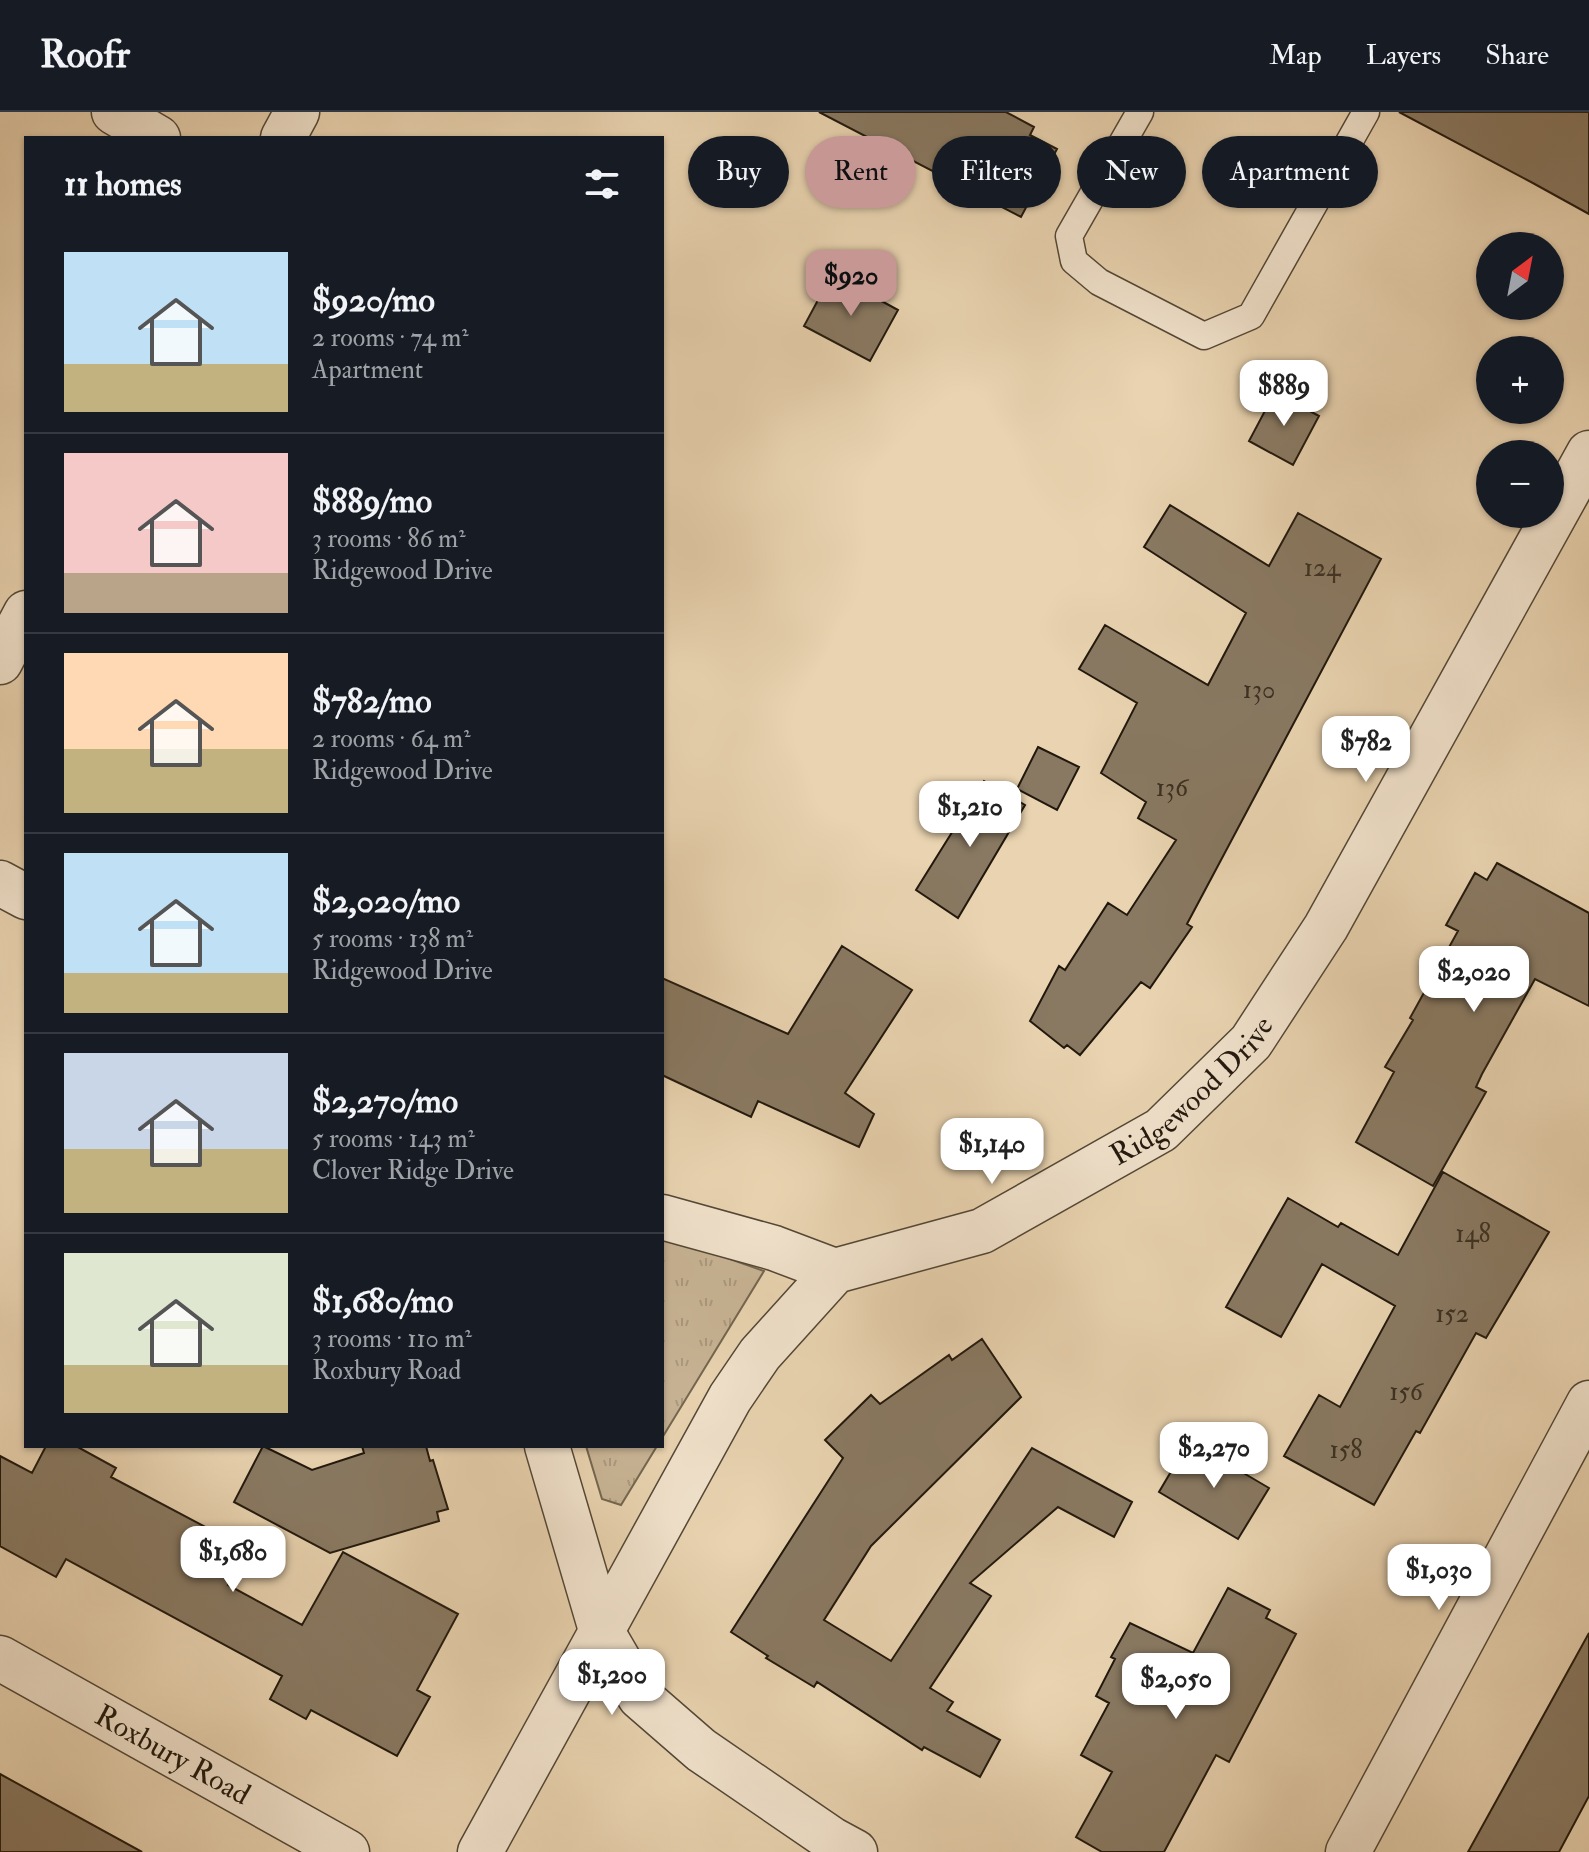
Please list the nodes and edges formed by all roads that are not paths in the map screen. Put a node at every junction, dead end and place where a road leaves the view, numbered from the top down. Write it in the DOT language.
graph roads {
  1 [pos="114,112"];
  2 [pos="297,112"];
  3 [pos="1140,112"];
  4 [pos="1366,112"];
  5 [pos="155,136"];
  6 [pos="284,136"];
  7 [pos="1589,453"];
  8 [pos="24,617"];
  9 [pos="0,662"];
  10 [pos="0,883"];
  11 [pos="24,896"];
  12 [pos="664,1218"];
  13 [pos="835,1271"];
  14 [pos="1589,1403"];
  15 [pos="548,1448"];
  16 [pos="601,1630"];
  17 [pos="0,1658"];
  18 [pos="347,1852"];
  19 [pos="480,1852"];
  20 [pos="855,1852"];
  21 [pos="1348,1852"];
  1 -- 5 [label="street"];
  2 -- 6 [label="street"];
  3 -- 4 [label="lane"];
  7 -- 13 [label="street, Ridgewood Drive"];
  8 -- 9 [label="street"];
  10 -- 11 [label="street"];
  12 -- 13 [label="street"];
  13 -- 16 [label="street"];
  14 -- 21 [label="street"];
  15 -- 16 [label="street"];
  16 -- 19 [label="street"];
  16 -- 20 [label="street"];
  17 -- 18 [label="street, Roxbury Road"];
}
